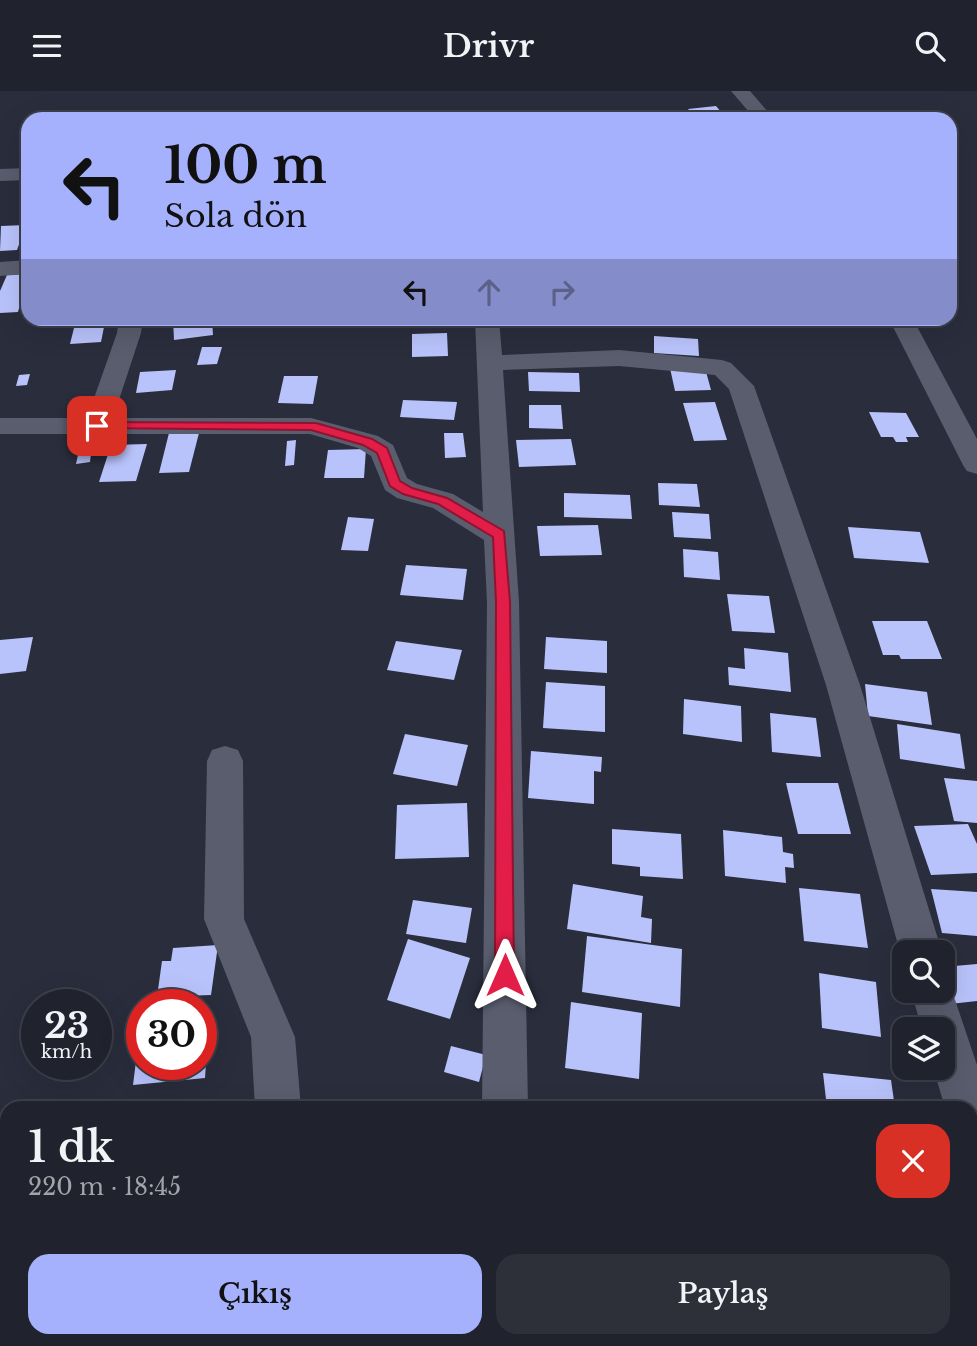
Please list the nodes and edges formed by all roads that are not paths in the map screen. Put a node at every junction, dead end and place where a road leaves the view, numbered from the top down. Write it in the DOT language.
graph roads {
  1 [pos="740,91"];
  2 [pos="759,112"];
  3 [pos="21,174"];
  4 [pos="0,175"];
  5 [pos="21,268"];
  6 [pos="0,269"];
  7 [pos="130,326"];
  8 [pos="487,326"];
  9 [pos="905,326"];
  10 [pos="490,363"];
  11 [pos="0,426"];
  12 [pos="97,426"];
  13 [pos="977,464"];
  14 [pos="499,535"];
  15 [pos="225,761"];
  16 [pos="917,940"];
  17 [pos="936,1003"];
  18 [pos="277,1101"];
  19 [pos="505,1101"];
  20 [pos="966,1101"];
  1 -- 2 [label="street"];
  3 -- 4 [label="street"];
  5 -- 6 [label="street"];
  7 -- 12 [label="street"];
  8 -- 10 [label="street"];
  9 -- 13 [label="street"];
  10 -- 14 [label="street"];
  10 -- 16 [label="street"];
  11 -- 12 [label="street"];
  12 -- 14 [label="street"];
  14 -- 19 [label="street"];
  15 -- 18 [label="street"];
  17 -- 20 [label="street"];
}
